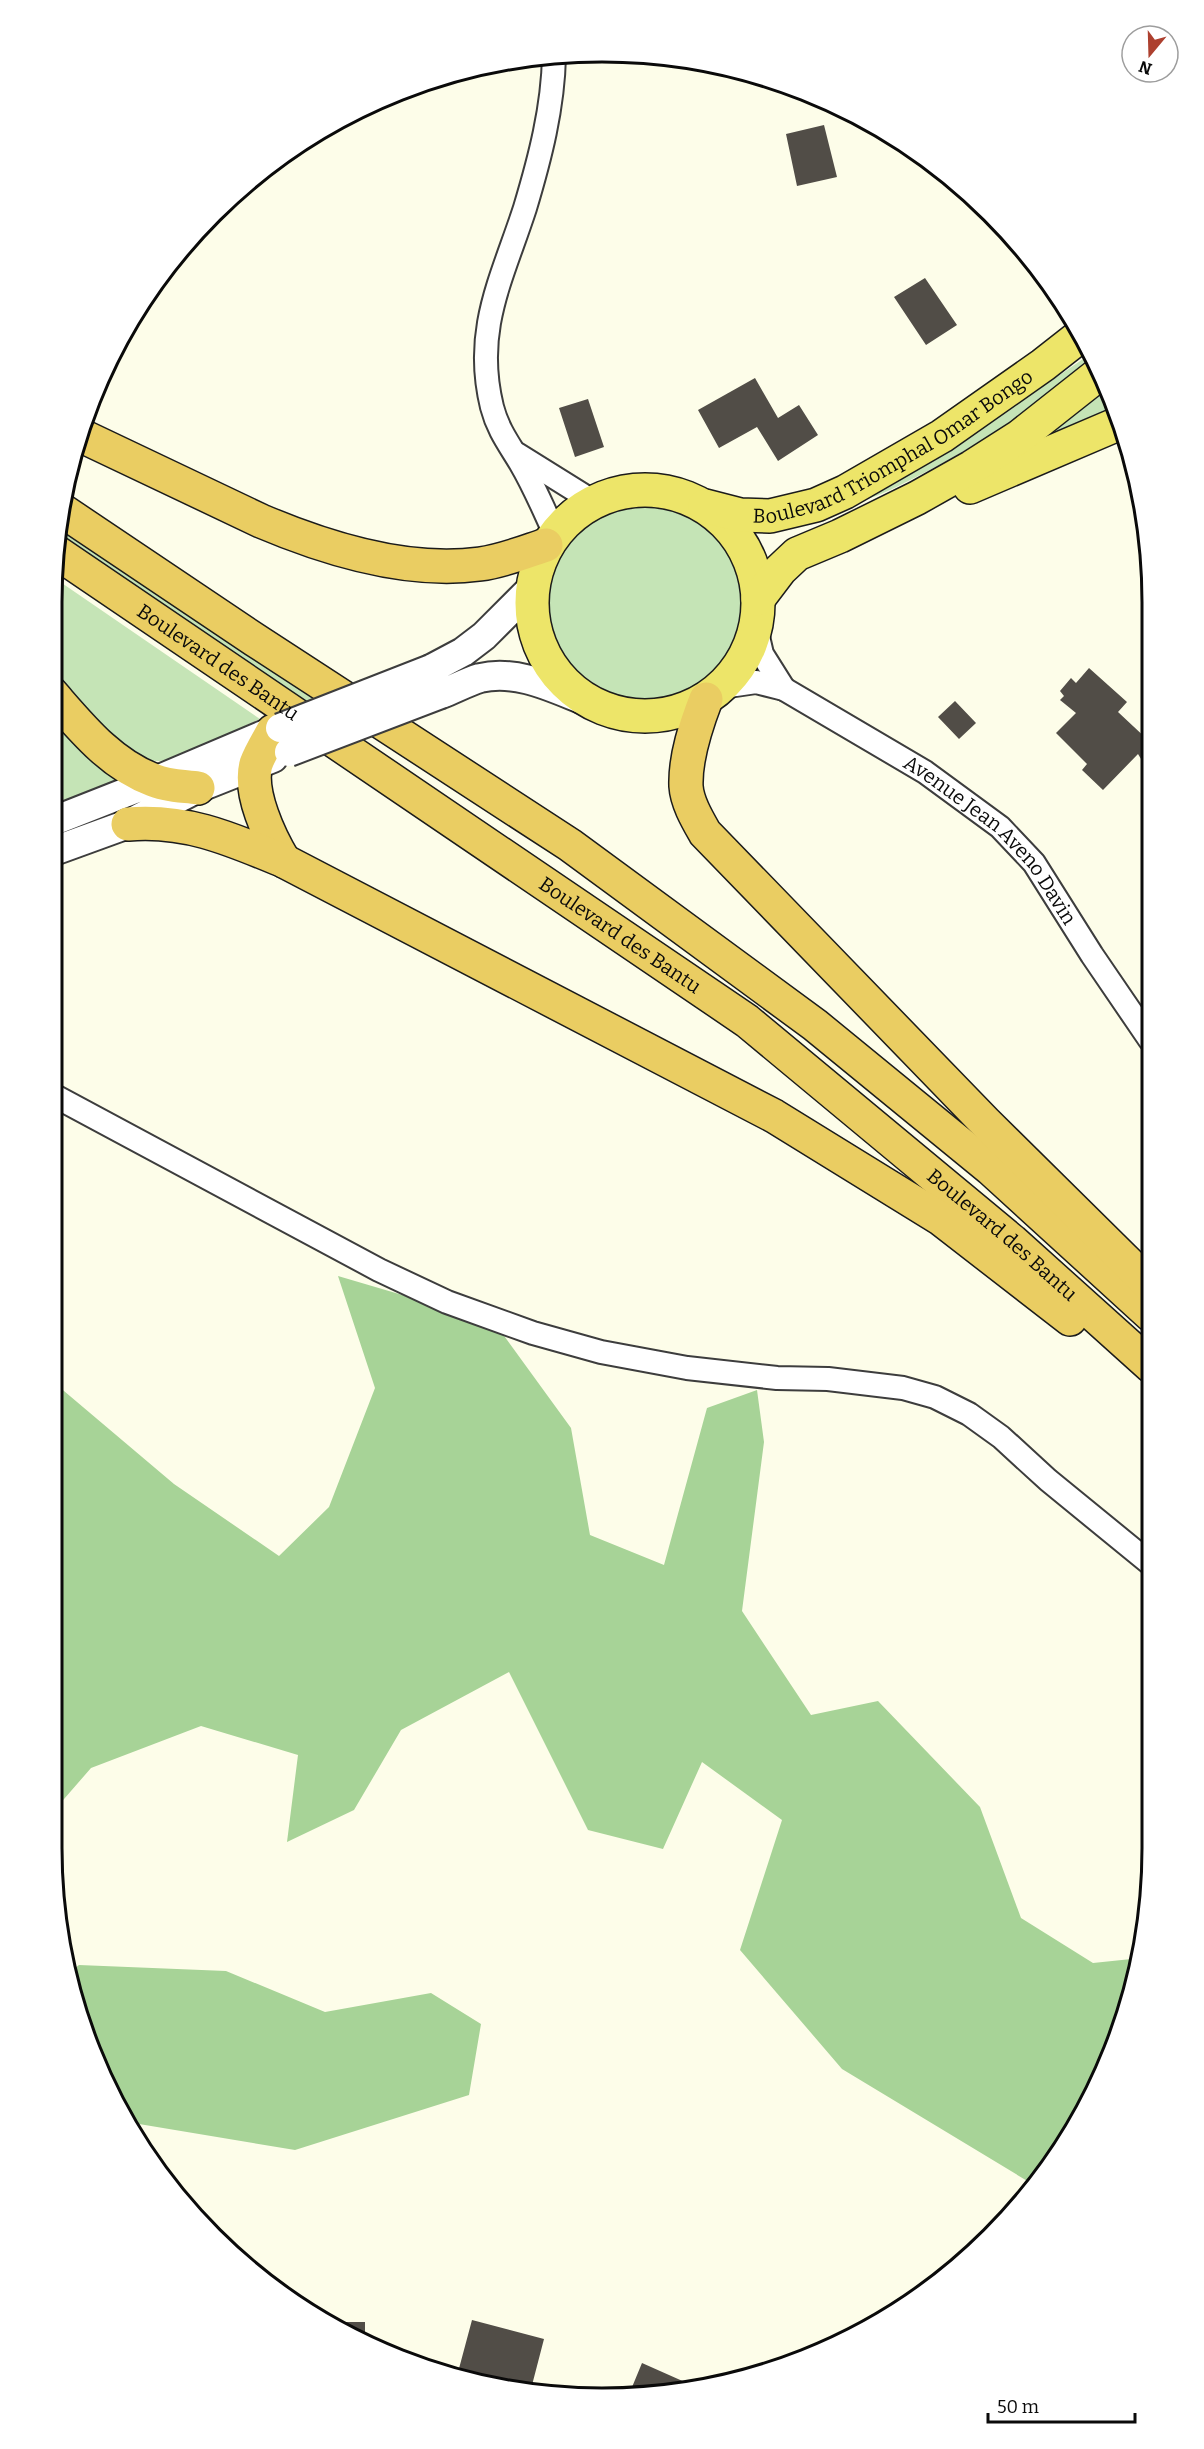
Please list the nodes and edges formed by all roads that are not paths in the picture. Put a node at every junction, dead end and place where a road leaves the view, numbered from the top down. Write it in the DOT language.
graph roads {
  1 [pos="554,64"];
  2 [pos="1075,340"];
  3 [pos="1081,352"];
  4 [pos="1094,379"];
  5 [pos="1113,426"];
  6 [pos="942,436"];
  7 [pos="87,438"];
  8 [pos="513,452"];
  9 [pos="594,502"];
  10 [pos="694,502"];
  11 [pos="69,515"];
  12 [pos="840,536"];
  13 [pos="551,539"];
  14 [pos="64,557"];
  15 [pos="532,588"];
  16 [pos="757,614"];
  17 [pos="436,682"];
  18 [pos="784,689"];
  19 [pos="714,693"];
  20 [pos="589,702"];
  21 [pos="62,705"];
  22 [pos="281,737"];
  23 [pos="256,765"];
  24 [pos="154,782"];
  25 [pos="198,788"];
  26 [pos="62,818"];
  27 [pos="128,824"];
  28 [pos="62,848"];
  29 [pos="284,861"];
  30 [pos="1142,1028"];
  31 [pos="62,1100"];
  32 [pos="1142,1277"];
  33 [pos="1142,1307"];
  34 [pos="1142,1357"];
  35 [pos="1142,1376"];
  36 [pos="1142,1557"];
  1 -- 8 [label="street"];
  2 -- 6 [label="main road, Boulevard Triomphal Omar Bongo"];
  3 -- 6 [label="main road"];
  4 -- 12 [label="main road"];
  5 -- 12 [label="main road"];
  6 -- 10 [label="main road, Boulevard Triomphal Omar Bongo"];
  7 -- 13 [label="highway"];
  8 -- 9 [label="street"];
  8 -- 13 [label="street"];
  9 -- 10 [label="main road, Boulevard Triomphal Omar Bongo"];
  9 -- 13 [label="main road, Boulevard Triomphal Omar Bongo"];
  10 -- 16 [label="main road"];
  11 -- 33 [label="highway, Boulevard des Bantu"];
  12 -- 16 [label="main road"];
  13 -- 15 [label="main road"];
  14 -- 34 [label="highway, Boulevard des Bantu"];
  15 -- 17 [label="street"];
  15 -- 20 [label="main road"];
  16 -- 18 [label="street"];
  16 -- 19 [label="main road"];
  17 -- 20 [label="street"];
  17 -- 22 [label="street, bridge"];
  18 -- 19 [label="street"];
  18 -- 30 [label="street, Avenue Jean Aveno Davin"];
  19 -- 20 [label="main road"];
  19 -- 32 [label="highway"];
  21 -- 24 [label="highway"];
  22 -- 23 [label="highway"];
  22 -- 24 [label="street"];
  23 -- 25 [label="street"];
  23 -- 29 [label="highway"];
  24 -- 25 [label="highway"];
  24 -- 26 [label="street"];
  25 -- 27 [label="street"];
  27 -- 28 [label="street"];
  27 -- 29 [label="highway"];
  29 -- 35 [label="highway"];
  31 -- 36 [label="street"];
}
